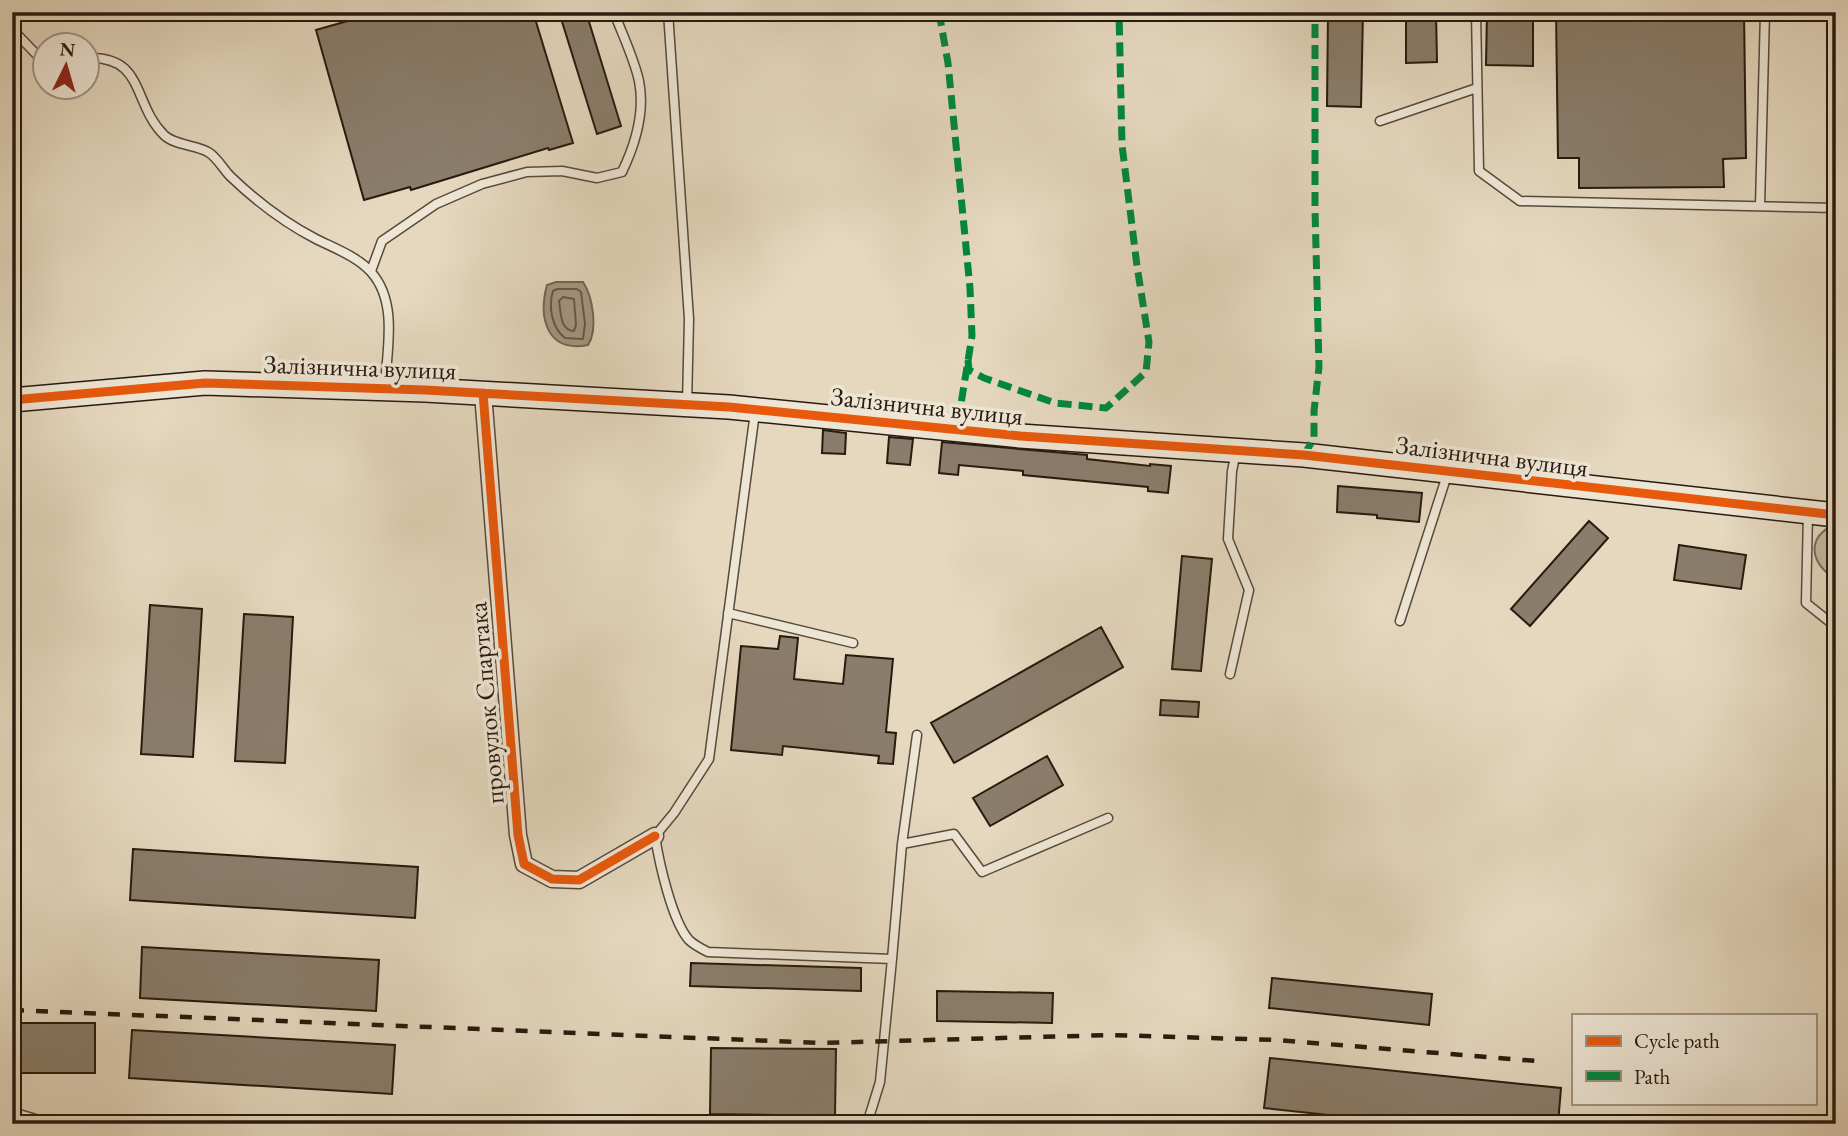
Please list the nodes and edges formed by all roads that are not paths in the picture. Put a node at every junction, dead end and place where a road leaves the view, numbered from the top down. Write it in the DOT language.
graph roads {
  1 [pos="614,12"];
  2 [pos="668,12"];
  3 [pos="1476,12"];
  4 [pos="1765,12"];
  5 [pos="12,29"];
  6 [pos="32,50"];
  7 [pos="102,57"];
  8 [pos="1477,88"];
  9 [pos="1380,121"];
  10 [pos="1760,206"];
  11 [pos="1836,208"];
  12 [pos="371,271"];
  13 [pos="385,388"];
  14 [pos="483,393"];
  15 [pos="12,400"];
  16 [pos="687,405"];
  17 [pos="755,410"];
  18 [pos="1236,452"];
  19 [pos="1448,472"];
  20 [pos="1808,513"];
  21 [pos="1836,515"];
  22 [pos="728,613"];
  23 [pos="1400,621"];
  24 [pos="1836,627"];
  25 [pos="853,643"];
  26 [pos="1230,674"];
  27 [pos="918,735"];
  28 [pos="1108,818"];
  29 [pos="655,836"];
  30 [pos="902,844"];
  31 [pos="892,960"];
  32 [pos="12,1112"];
  33 [pos="52,1124"];
  34 [pos="867,1124"];
  1 -- 12 [label="lane"];
  2 -- 16 [label="lane"];
  3 -- 8 [label="lane"];
  4 -- 10 [label="lane"];
  5 -- 6 [label="lane"];
  7 -- 12 [label="lane"];
  8 -- 9 [label="lane"];
  8 -- 10 [label="lane"];
  10 -- 11 [label="lane"];
  12 -- 13 [label="lane"];
  13 -- 14 [label="street, Залізнична вулиця"];
  13 -- 15 [label="street, Залізнична вулиця"];
  14 -- 16 [label="street, Залізнична вулиця"];
  14 -- 29 [label="street, провулок Спартака"];
  16 -- 17 [label="street, Залізнична вулиця"];
  17 -- 18 [label="street, Залізнична вулиця"];
  17 -- 22 [label="lane"];
  18 -- 19 [label="street, Залізнична вулиця"];
  18 -- 26 [label="lane"];
  19 -- 20 [label="street, Залізнична вулиця"];
  19 -- 23 [label="lane"];
  20 -- 21 [label="street, Залізнична вулиця"];
  20 -- 24 [label="lane"];
  22 -- 25 [label="lane"];
  22 -- 29 [label="lane"];
  27 -- 30 [label="lane"];
  28 -- 30 [label="lane"];
  29 -- 31 [label="lane"];
  30 -- 31 [label="lane"];
  31 -- 34 [label="lane"];
  32 -- 33 [label="lane"];
}
